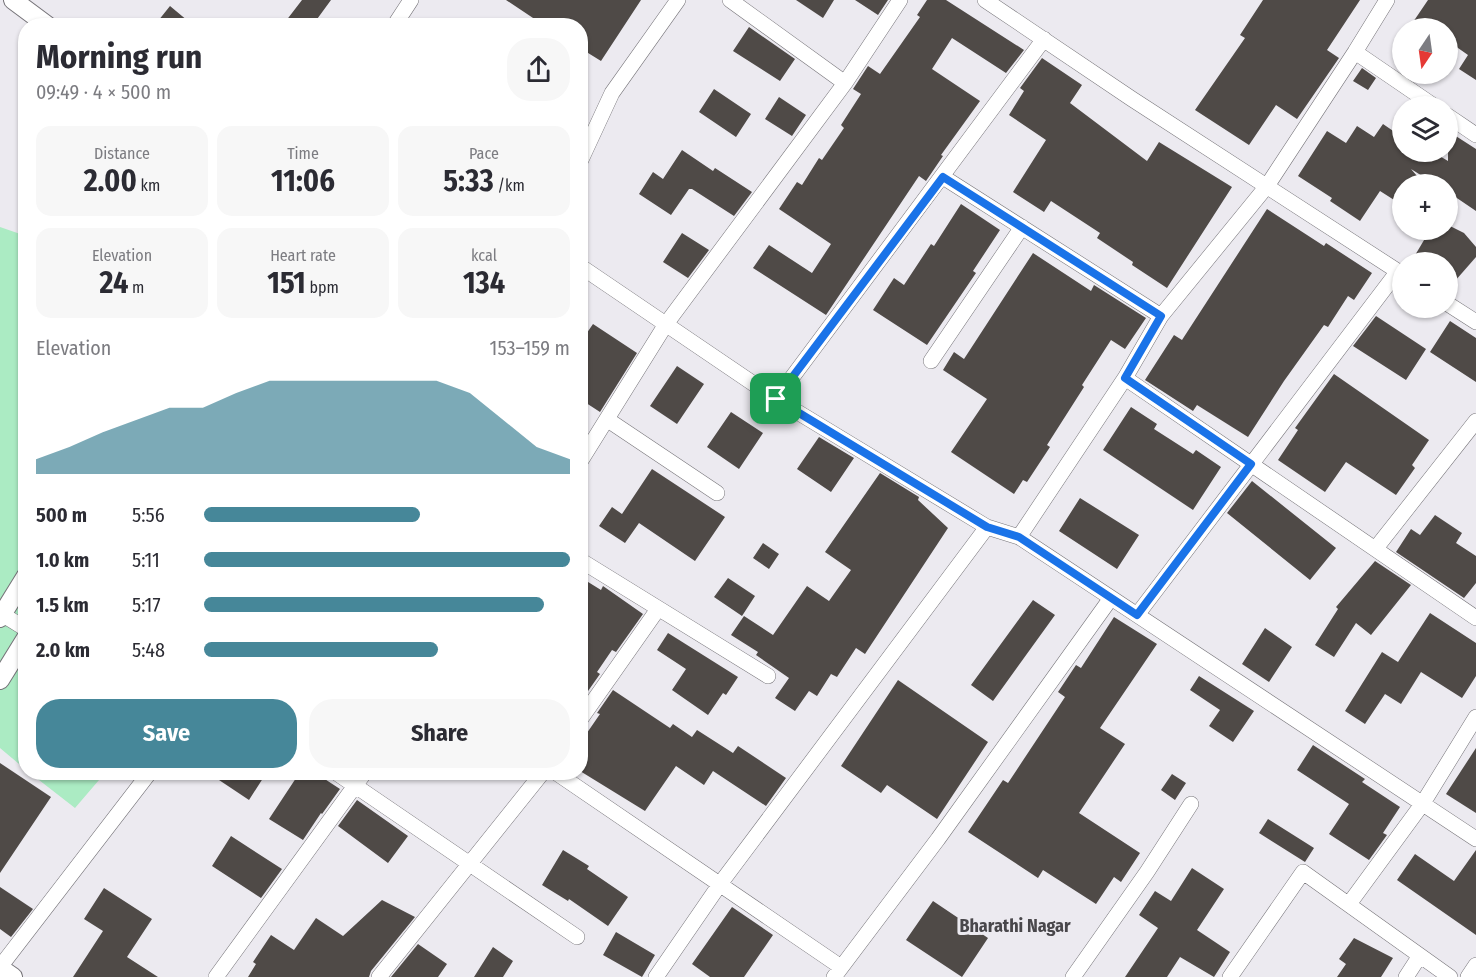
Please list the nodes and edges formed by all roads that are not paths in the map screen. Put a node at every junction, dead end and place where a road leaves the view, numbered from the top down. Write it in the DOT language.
graph roads {
  1 [pos="13,0"];
  2 [pos="411,0"];
  3 [pos="678,0"];
  4 [pos="730,0"];
  5 [pos="900,0"];
  6 [pos="986,0"];
  7 [pos="1387,0"];
  8 [pos="37,18"];
  9 [pos="399,18"];
  10 [pos="1044,39"];
  11 [pos="1355,52"];
  12 [pos="845,83"];
  13 [pos="1419,96"];
  14 [pos="1458,123"];
  15 [pos="1476,135"];
  16 [pos="588,145"];
  17 [pos="943,177"];
  18 [pos="1267,186"];
  19 [pos="1022,227"];
  20 [pos="1392,267"];
  21 [pos="588,271"];
  22 [pos="1392,282"];
  23 [pos="1458,310"];
  24 [pos="1161,316"];
  25 [pos="1476,322"];
  26 [pos="666,324"];
  27 [pos="931,360"];
  28 [pos="1125,378"];
  29 [pos="776,399"];
  30 [pos="608,420"];
  31 [pos="1476,421"];
  32 [pos="588,450"];
  33 [pos="1251,464"];
  34 [pos="717,493"];
  35 [pos="987,527"];
  36 [pos="1019,537"];
  37 [pos="1376,548"];
  38 [pos="588,565"];
  39 [pos="18,588"];
  40 [pos="1111,598"];
  41 [pos="658,609"];
  42 [pos="1,615"];
  43 [pos="1137,615"];
  44 [pos="1476,618"];
  45 [pos="18,625"];
  46 [pos="18,651"];
  47 [pos="768,676"];
  48 [pos="0,680"];
  49 [pos="588,709"];
  50 [pos="1476,717"];
  51 [pos="144,780"];
  52 [pos="347,780"];
  53 [pos="360,780"];
  54 [pos="536,780"];
  55 [pos="567,780"];
  56 [pos="356,786"];
  57 [pos="1423,803"];
  58 [pos="1191,804"];
  59 [pos="1476,839"];
  60 [pos="469,862"];
  61 [pos="720,884"];
  62 [pos="1349,904"];
  63 [pos="578,937"];
  64 [pos="1419,957"];
  65 [pos="1476,965"];
  66 [pos="0,968"];
  67 [pos="838,972"];
  68 [pos="13,977"];
  69 [pos="216,977"];
  70 [pos="379,977"];
  71 [pos="656,977"];
  72 [pos="1073,977"];
  73 [pos="1230,977"];
  74 [pos="1406,977"];
  75 [pos="1450,977"];
  76 [pos="1468,977"];
  1 -- 8 [label="street"];
  2 -- 9 [label="street"];
  3 -- 16 [label="street"];
  4 -- 12 [label="street"];
  5 -- 12 [label="street"];
  6 -- 10 [label="street"];
  7 -- 11 [label="street"];
  10 -- 17 [label="street"];
  10 -- 18 [label="street"];
  11 -- 13 [label="street"];
  11 -- 18 [label="street"];
  12 -- 26 [label="street"];
  14 -- 15 [label="street"];
  17 -- 19 [label="street"];
  17 -- 29 [label="street"];
  18 -- 20 [label="street"];
  18 -- 24 [label="street"];
  19 -- 24 [label="street"];
  19 -- 27 [label="street"];
  21 -- 26 [label="street"];
  22 -- 33 [label="street"];
  23 -- 25 [label="street"];
  24 -- 28 [label="street"];
  26 -- 29 [label="street"];
  26 -- 30 [label="street"];
  28 -- 33 [label="street"];
  28 -- 36 [label="street"];
  29 -- 35 [label="street"];
  30 -- 32 [label="street"];
  30 -- 34 [label="street"];
  31 -- 37 [label="street"];
  33 -- 37 [label="street"];
  33 -- 43 [label="street"];
  35 -- 36 [label="street"];
  35 -- 61 [label="street"];
  36 -- 40 [label="street"];
  37 -- 44 [label="street"];
  38 -- 41 [label="street"];
  39 -- 42 [label="street"];
  40 -- 43 [label="street"];
  40 -- 67 [label="street"];
  41 -- 47 [label="street"];
  41 -- 49 [label="street"];
  42 -- 45 [label="street"];
  43 -- 57 [label="street"];
  46 -- 48 [label="street"];
  50 -- 57 [label="street"];
  51 -- 66 [label="street"];
  52 -- 56 [label="street"];
  53 -- 56 [label="street"];
  54 -- 60 [label="street"];
  55 -- 61 [label="street"];
  56 -- 60 [label="street"];
  56 -- 69 [label="street"];
  57 -- 59 [label="street"];
  57 -- 62 [label="street"];
  58 -- 72 [label="street"];
  60 -- 63 [label="street"];
  60 -- 70 [label="street"];
  61 -- 67 [label="street"];
  61 -- 71 [label="street"];
  62 -- 64 [label="street"];
  62 -- 73 [label="street"];
  64 -- 74 [label="street"];
  64 -- 75 [label="street"];
  65 -- 76 [label="street"];
  66 -- 68 [label="street"];
}
